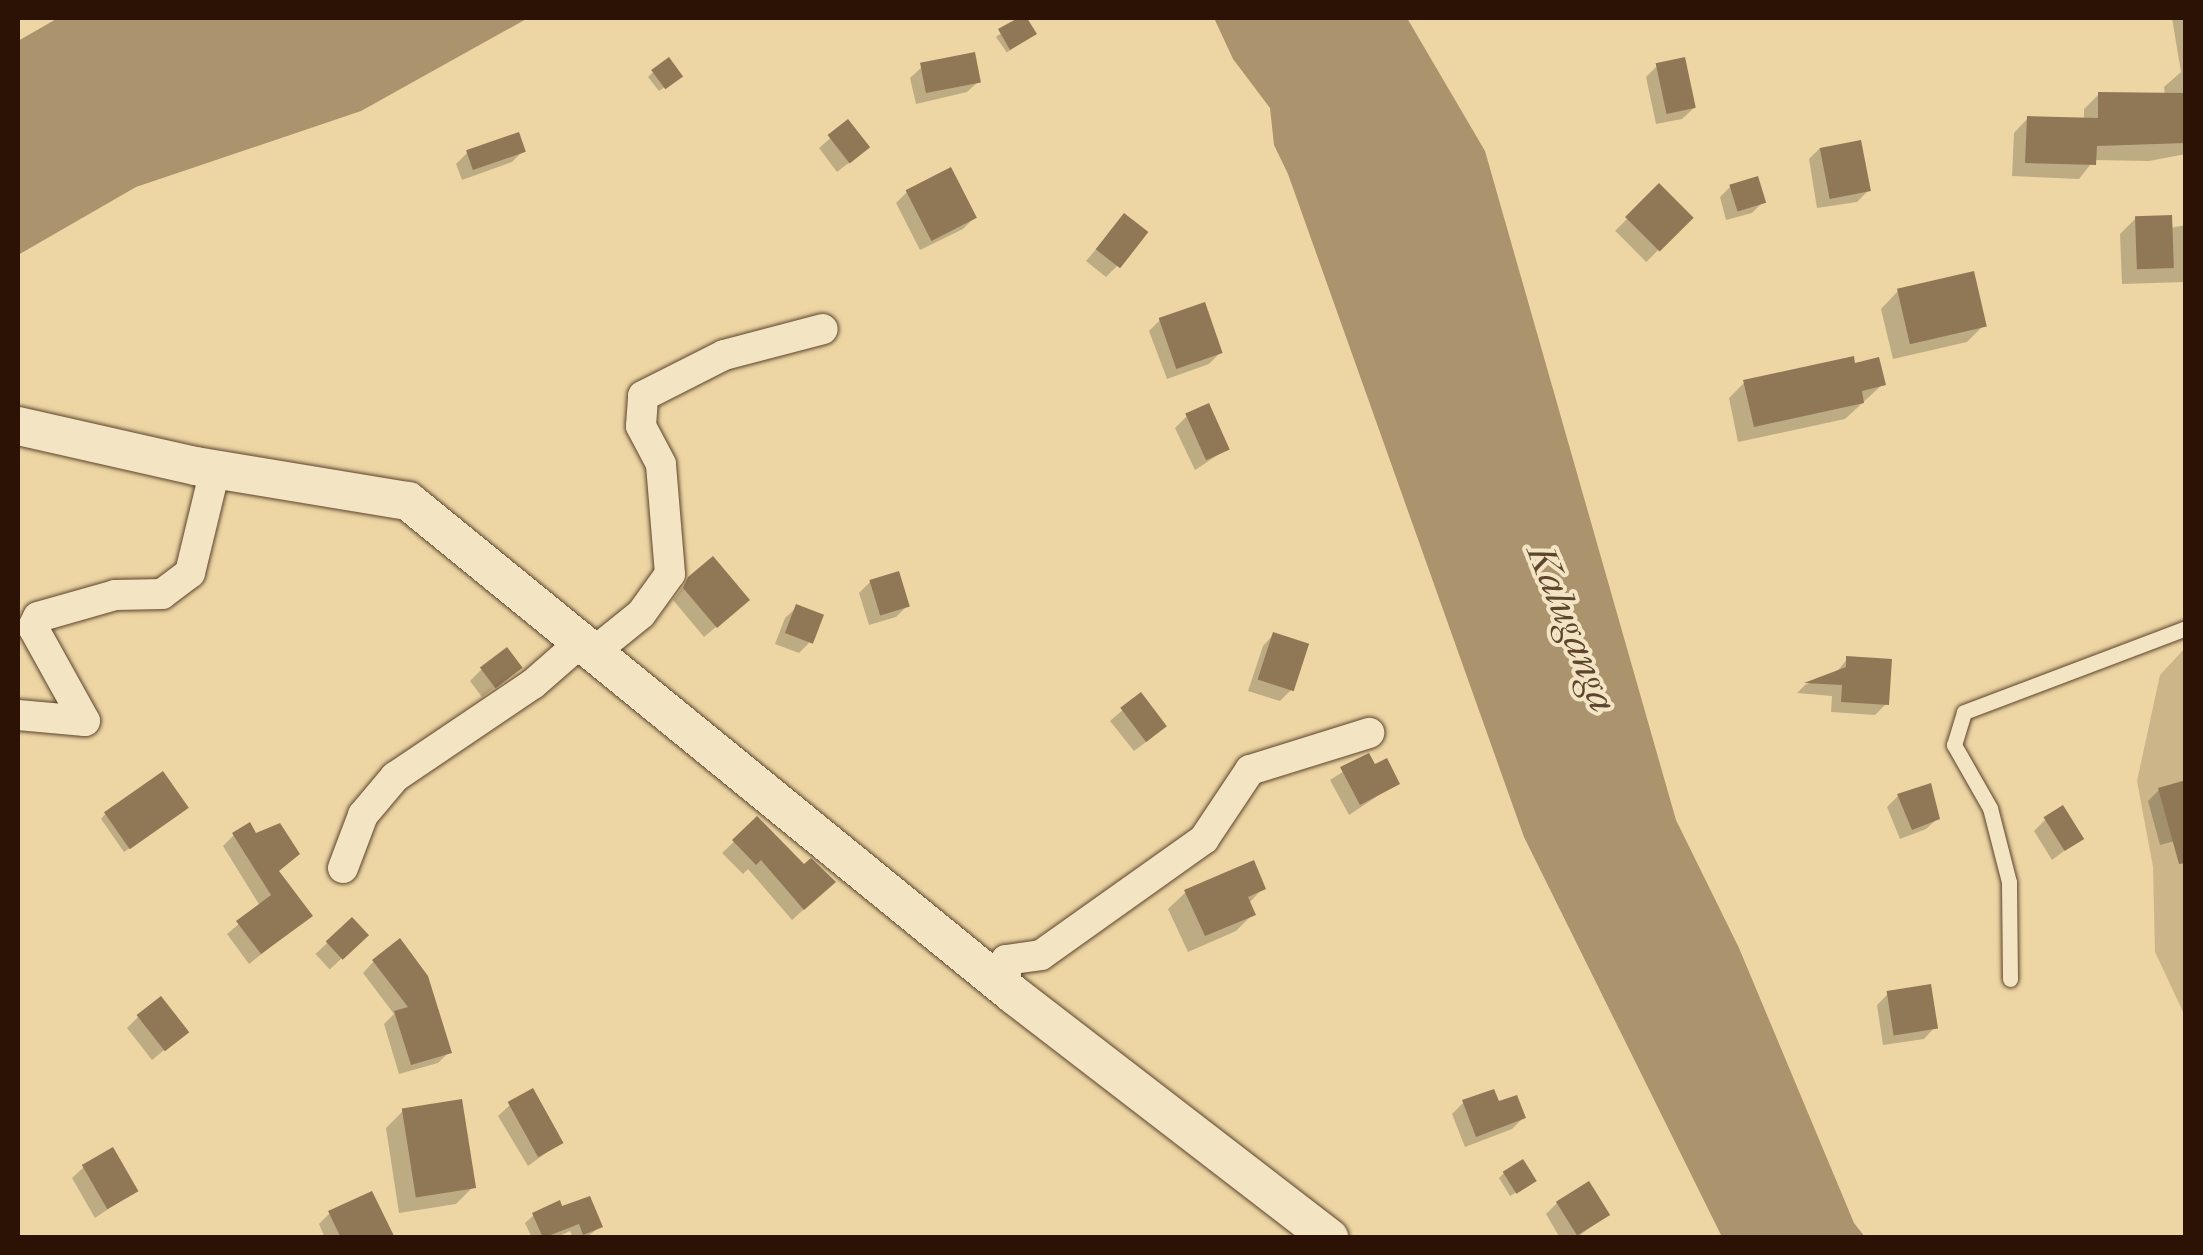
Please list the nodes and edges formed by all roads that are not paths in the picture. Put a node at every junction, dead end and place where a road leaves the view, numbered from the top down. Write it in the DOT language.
graph roads {
  1 [pos="823,329"];
  2 [pos="18,426"];
  3 [pos="215,470"];
  4 [pos="2186,628"];
  5 [pos="587,647"];
  6 [pos="18,715"];
  7 [pos="1369,733"];
  8 [pos="343,868"];
  9 [pos="2010,978"];
  10 [pos="1006,988"];
  11 [pos="1329,1238"];
  1 -- 5 [label="street"];
  2 -- 3 [label="street"];
  3 -- 5 [label="street"];
  3 -- 6 [label="street"];
  4 -- 9 [label="lane"];
  5 -- 8 [label="street"];
  5 -- 10 [label="street"];
  7 -- 10 [label="street"];
  10 -- 11 [label="street"];
}
